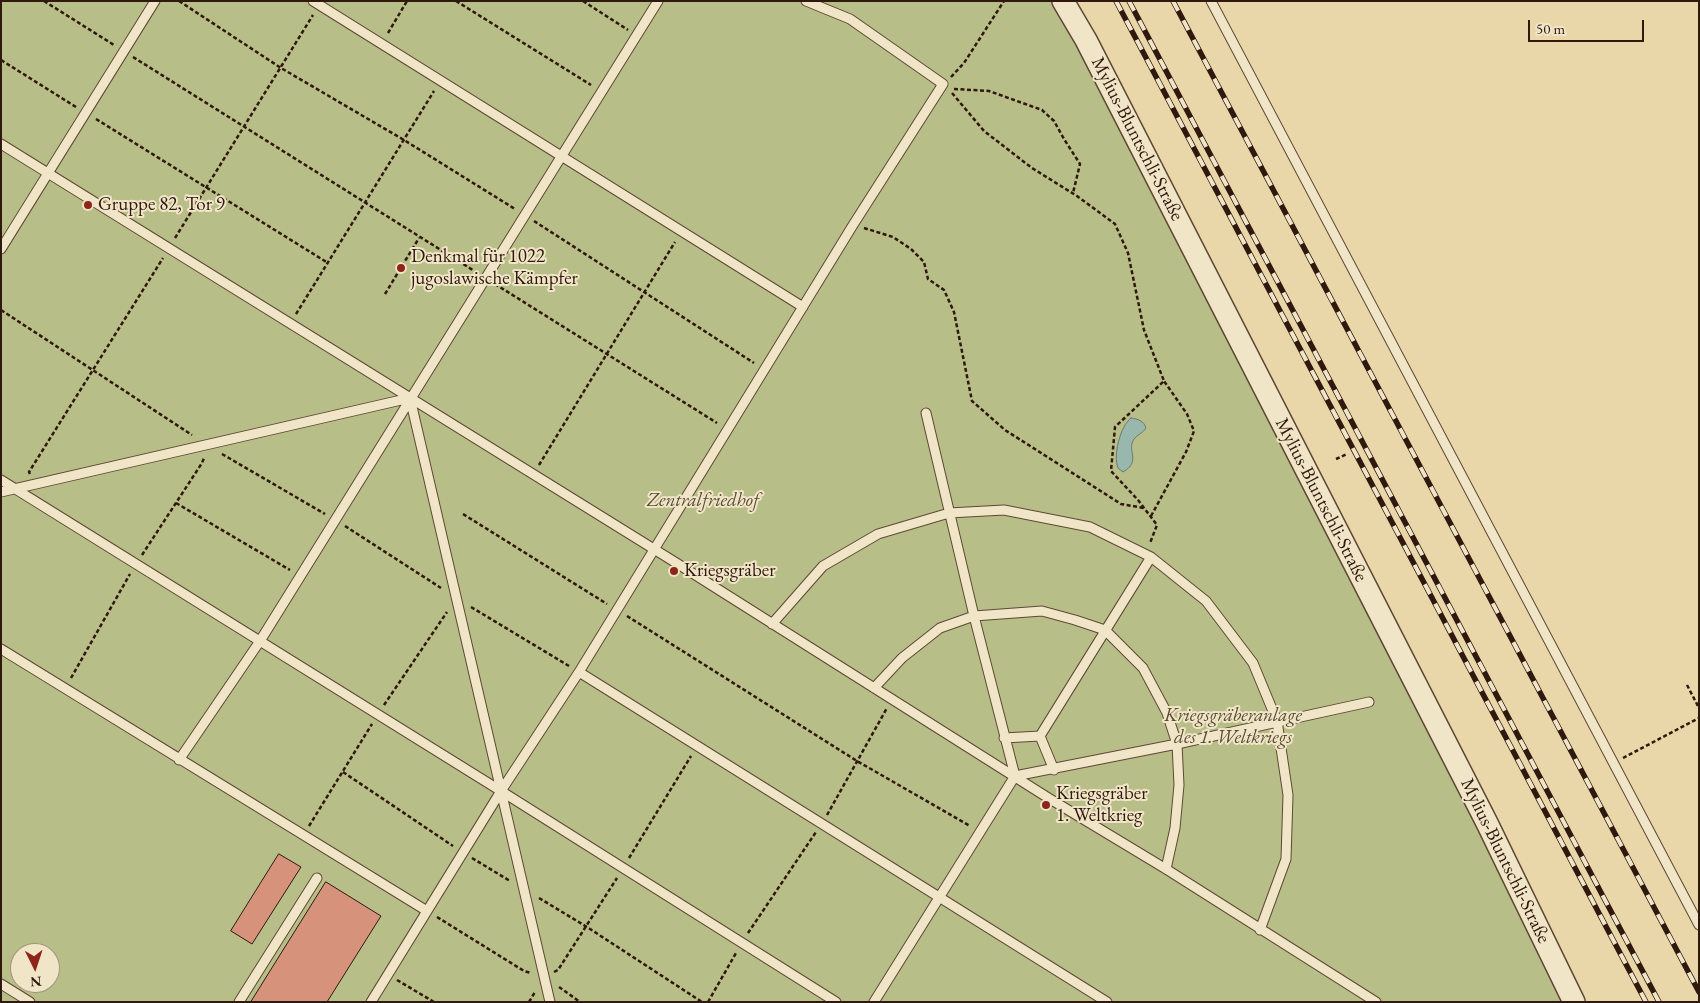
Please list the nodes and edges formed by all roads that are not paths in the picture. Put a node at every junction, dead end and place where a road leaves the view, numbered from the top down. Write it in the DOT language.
graph roads {
  1 [pos="155,1"];
  2 [pos="313,1"];
  3 [pos="658,1"];
  4 [pos="806,1"];
  5 [pos="1062,1"];
  6 [pos="1210,1"];
  7 [pos="1,144"];
  8 [pos="561,157"];
  9 [pos="48,173"];
  10 [pos="1,249"];
  11 [pos="803,307"];
  12 [pos="410,398"];
  13 [pos="926,413"];
  14 [pos="1,480"];
  15 [pos="15,489"];
  16 [pos="1,492"];
  17 [pos="949,513"];
  18 [pos="653,549"];
  19 [pos="1149,555"];
  20 [pos="974,616"];
  21 [pos="772,624"];
  22 [pos="1105,630"];
  23 [pos="260,640"];
  24 [pos="1,648"];
  25 [pos="579,672"];
  26 [pos="874,688"];
  27 [pos="1369,702"];
  28 [pos="1276,721"];
  29 [pos="1040,736"];
  30 [pos="1004,738"];
  31 [pos="1177,744"];
  32 [pos="179,760"];
  33 [pos="1054,770"];
  34 [pos="1014,776"];
  35 [pos="501,791"];
  36 [pos="1166,870"];
  37 [pos="317,878"];
  38 [pos="939,897"];
  39 [pos="427,911"];
  40 [pos="1699,925"];
  41 [pos="1260,930"];
  42 [pos="1,984"];
  43 [pos="30,1002"];
  44 [pos="239,1002"];
  45 [pos="371,1002"];
  46 [pos="550,1002"];
  47 [pos="836,1002"];
  48 [pos="874,1002"];
  49 [pos="1106,1002"];
  50 [pos="1376,1002"];
  51 [pos="1574,1002"];
  1 -- 9 [label="lane"];
  2 -- 8 [label="lane"];
  3 -- 8 [label="lane"];
  4 -- 11 [label="lane"];
  5 -- 51 [label="street, Mylius-Bluntschli-Straße"];
  6 -- 40 [label="lane"];
  7 -- 9 [label="lane"];
  8 -- 11 [label="lane"];
  8 -- 12 [label="lane"];
  9 -- 10 [label="lane"];
  9 -- 12 [label="lane"];
  11 -- 18 [label="lane"];
  12 -- 15 [label="lane"];
  12 -- 18 [label="lane"];
  12 -- 23 [label="lane"];
  12 -- 35 [label="lane"];
  13 -- 17 [label="lane"];
  14 -- 15 [label="lane"];
  15 -- 16 [label="lane"];
  15 -- 23 [label="lane"];
  17 -- 19 [label="lane"];
  17 -- 20 [label="lane"];
  17 -- 21 [label="lane"];
  18 -- 21 [label="lane"];
  18 -- 25 [label="lane"];
  19 -- 22 [label="lane"];
  19 -- 28 [label="lane"];
  20 -- 22 [label="lane"];
  20 -- 26 [label="lane"];
  20 -- 30 [label="lane"];
  21 -- 26 [label="lane"];
  22 -- 29 [label="lane"];
  22 -- 31 [label="lane"];
  23 -- 32 [label="lane"];
  23 -- 35 [label="lane"];
  24 -- 32 [label="lane"];
  25 -- 35 [label="lane"];
  25 -- 38 [label="lane"];
  26 -- 34 [label="lane"];
  27 -- 28 [label="lane"];
  28 -- 31 [label="lane"];
  28 -- 41 [label="lane"];
  29 -- 30 [label="lane"];
  29 -- 33 [label="lane"];
  30 -- 34 [label="lane"];
  31 -- 33 [label="lane"];
  31 -- 36 [label="lane"];
  32 -- 39 [label="lane"];
  33 -- 34 [label="lane"];
  34 -- 36 [label="lane"];
  34 -- 38 [label="lane"];
  35 -- 39 [label="lane"];
  35 -- 46 [label="lane"];
  35 -- 47 [label="lane"];
  36 -- 41 [label="lane"];
  37 -- 44 [label="lane"];
  38 -- 48 [label="lane"];
  38 -- 49 [label="lane"];
  39 -- 45 [label="lane"];
  41 -- 50 [label="lane"];
  42 -- 43 [label="lane"];
}
